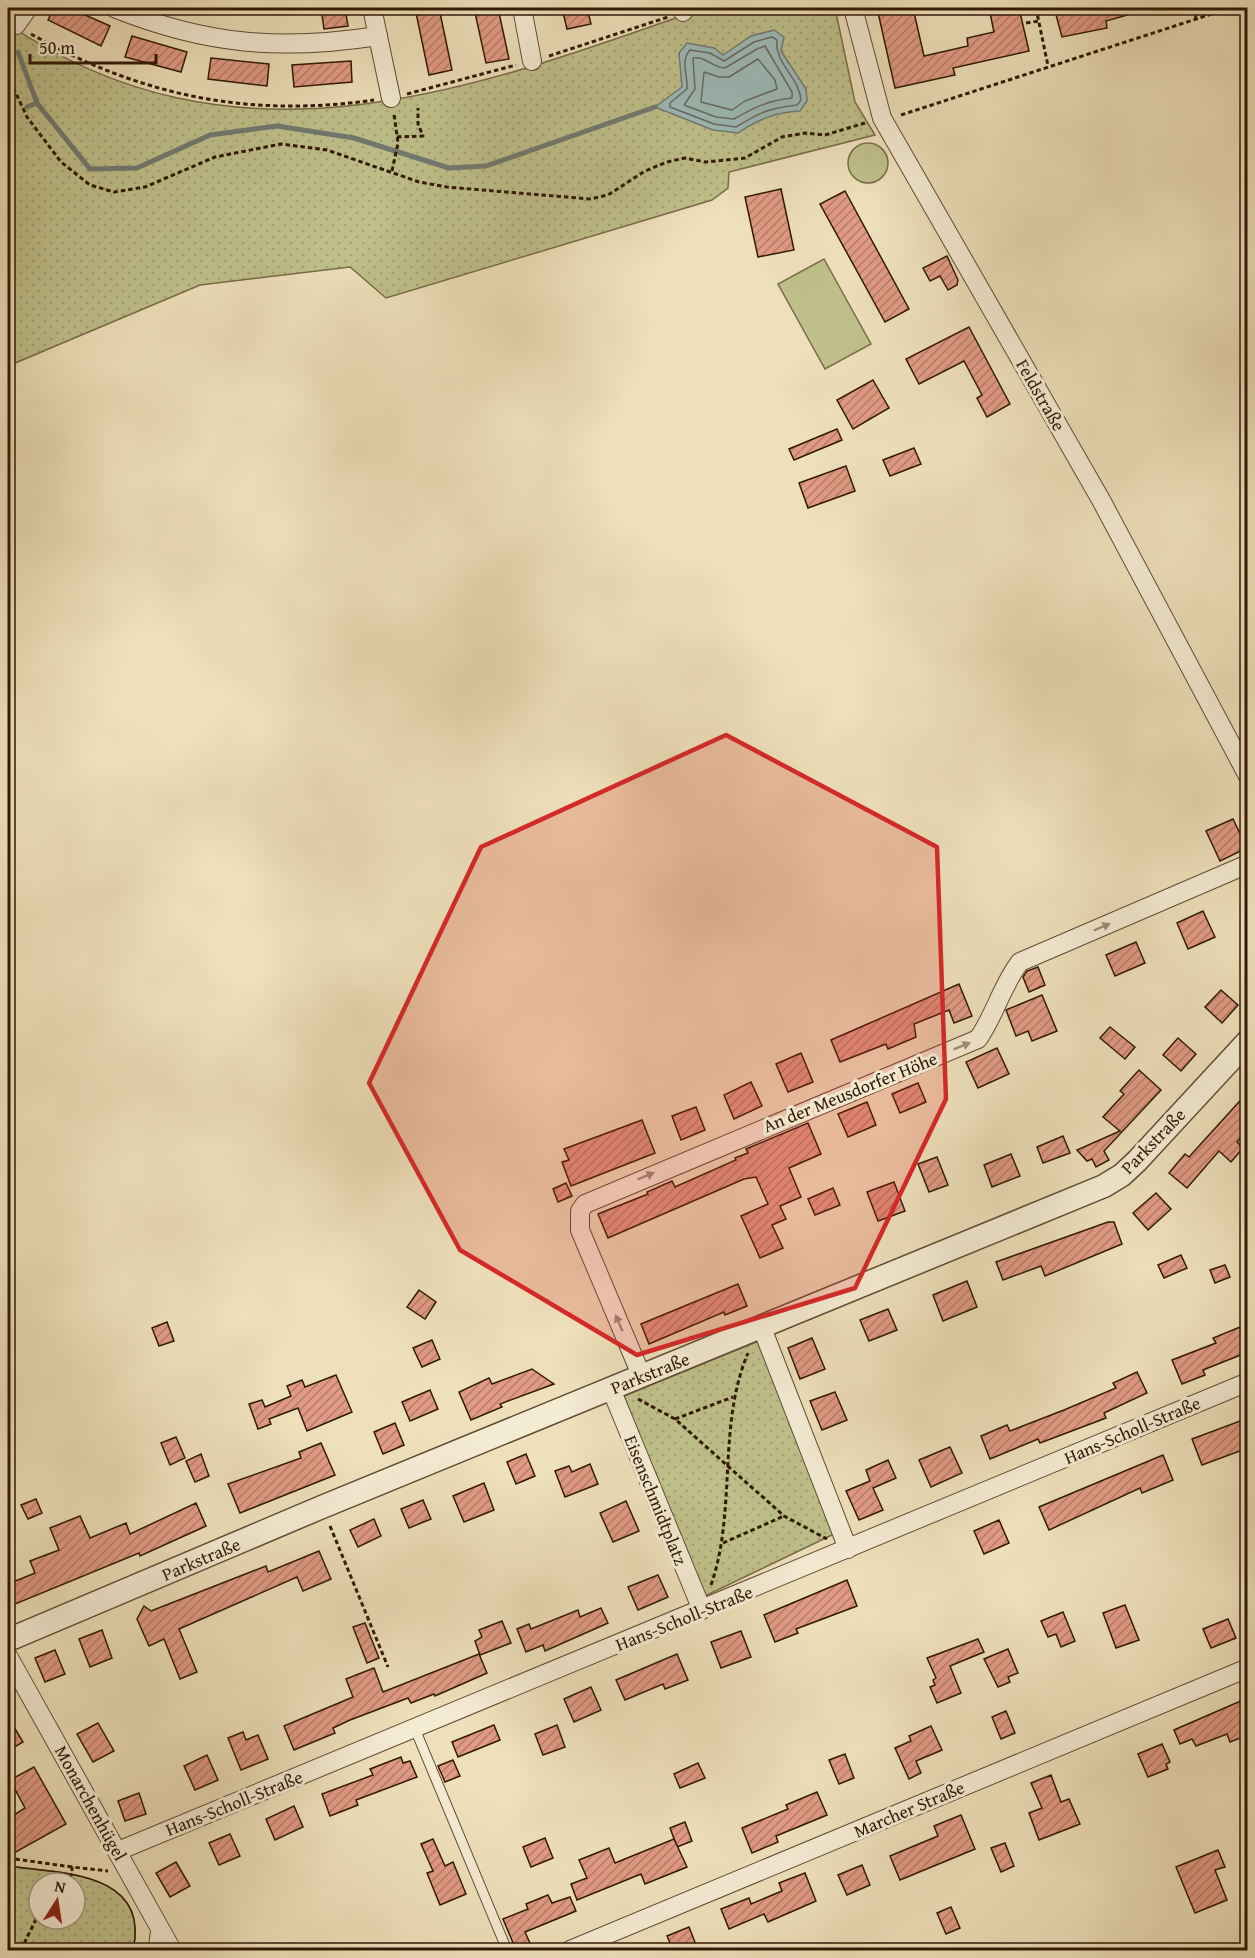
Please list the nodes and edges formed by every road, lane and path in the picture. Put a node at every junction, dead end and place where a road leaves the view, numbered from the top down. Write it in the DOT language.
graph roads {
  1 [pos="28,8"];
  2 [pos="114,8"];
  3 [pos="372,8"];
  4 [pos="522,8"];
  5 [pos="853,8"];
  6 [pos="1036,8"];
  7 [pos="1194,8"];
  8 [pos="1230,8"];
  9 [pos="682,10"];
  10 [pos="1196,19"];
  11 [pos="1039,21"];
  12 [pos="1026,23"];
  13 [pos="16,25"];
  14 [pos="378,36"];
  15 [pos="532,61"];
  16 [pos="8,66"];
  17 [pos="1048,66"];
  18 [pos="8,85"];
  19 [pos="14,87"];
  20 [pos="391,98"];
  21 [pos="418,108"];
  22 [pos="882,118"];
  23 [pos="397,137"];
  24 [pos="392,171"];
  25 [pos="1248,776"];
  26 [pos="1248,864"];
  27 [pos="1248,1041"];
  28 [pos="762,1328"];
  29 [pos="642,1377"];
  30 [pos="1248,1382"];
  31 [pos="610,1389"];
  32 [pos="734,1397"];
  33 [pos="675,1419"];
  34 [pos="729,1467"];
  35 [pos="322,1507"];
  36 [pos="784,1516"];
  37 [pos="723,1543"];
  38 [pos="848,1550"];
  39 [pos="702,1610"];
  40 [pos="8,1640"];
  41 [pos="8,1656"];
  42 [pos="388,1667"];
  43 [pos="1248,1668"];
  44 [pos="415,1729"];
  45 [pos="118,1851"];
  46 [pos="8,1858"];
  47 [pos="72,1867"];
  48 [pos="72,1871"];
  49 [pos="132,1878"];
  50 [pos="156,1923"];
  51 [pos="30,1931"];
  52 [pos="21,1950"];
  53 [pos="153,1950"];
  54 [pos="172,1950"];
  55 [pos="507,1950"];
  56 [pos="570,1950"];
  1 -- 13 [label="street"];
  2 -- 14 [label="street"];
  3 -- 14 [label="street"];
  4 -- 15 [label="street"];
  5 -- 22 [label="street, Feldstraße"];
  6 -- 11 [label="path"];
  7 -- 10 [label="path"];
  8 -- 10 [label="path"];
  9 -- 15 [label="path"];
  10 -- 17 [label="path"];
  11 -- 12 [label="path"];
  11 -- 17 [label="path"];
  13 -- 20 [label="path"];
  14 -- 20 [label="street"];
  15 -- 20 [label="path"];
  16 -- 19 [label="path"];
  17 -- 22 [label="path"];
  18 -- 19 [label="path"];
  19 -- 24 [label="path"];
  20 -- 23 [label="path"];
  21 -- 23 [label="path"];
  22 -- 24 [label="path"];
  22 -- 25 [label="street, Feldstraße"];
  23 -- 24 [label="path"];
  29 -- 26 [label="street, An der Meusdorfer Höhe, one-way"];
  27 -- 28 [label="street, Parkstraße"];
  28 -- 29 [label="street, Parkstraße"];
  28 -- 32 [label="path"];
  28 -- 38 [label="street"];
  29 -- 31 [label="street, Parkstraße"];
  30 -- 38 [label="street, Hans-Scholl-Straße"];
  31 -- 33 [label="path"];
  31 -- 35 [label="street, Parkstraße"];
  31 -- 39 [label="street, Eisenschmidtplatz"];
  32 -- 33 [label="path"];
  32 -- 34 [label="path"];
  33 -- 34 [label="path"];
  34 -- 36 [label="path"];
  34 -- 37 [label="path"];
  35 -- 40 [label="street, Parkstraße"];
  35 -- 42 [label="path"];
  36 -- 37 [label="path"];
  36 -- 38 [label="path"];
  37 -- 39 [label="path"];
  38 -- 39 [label="street, Hans-Scholl-Straße"];
  39 -- 44 [label="street, Hans-Scholl-Straße"];
  41 -- 45 [label="street, Monarchenhügel"];
  43 -- 56 [label="street, Marcher Straße"];
  44 -- 45 [label="street, Hans-Scholl-Straße"];
  44 -- 55 [label="lane"];
  45 -- 49 [label="street, Monarchenhügel"];
  46 -- 47 [label="path"];
  47 -- 48 [label="path"];
  47 -- 49 [label="path"];
  49 -- 50 [label="street, Monarchenhügel"];
  50 -- 53 [label="lane"];
  50 -- 54 [label="street, Monarchenhügel"];
  51 -- 52 [label="path"];
}
